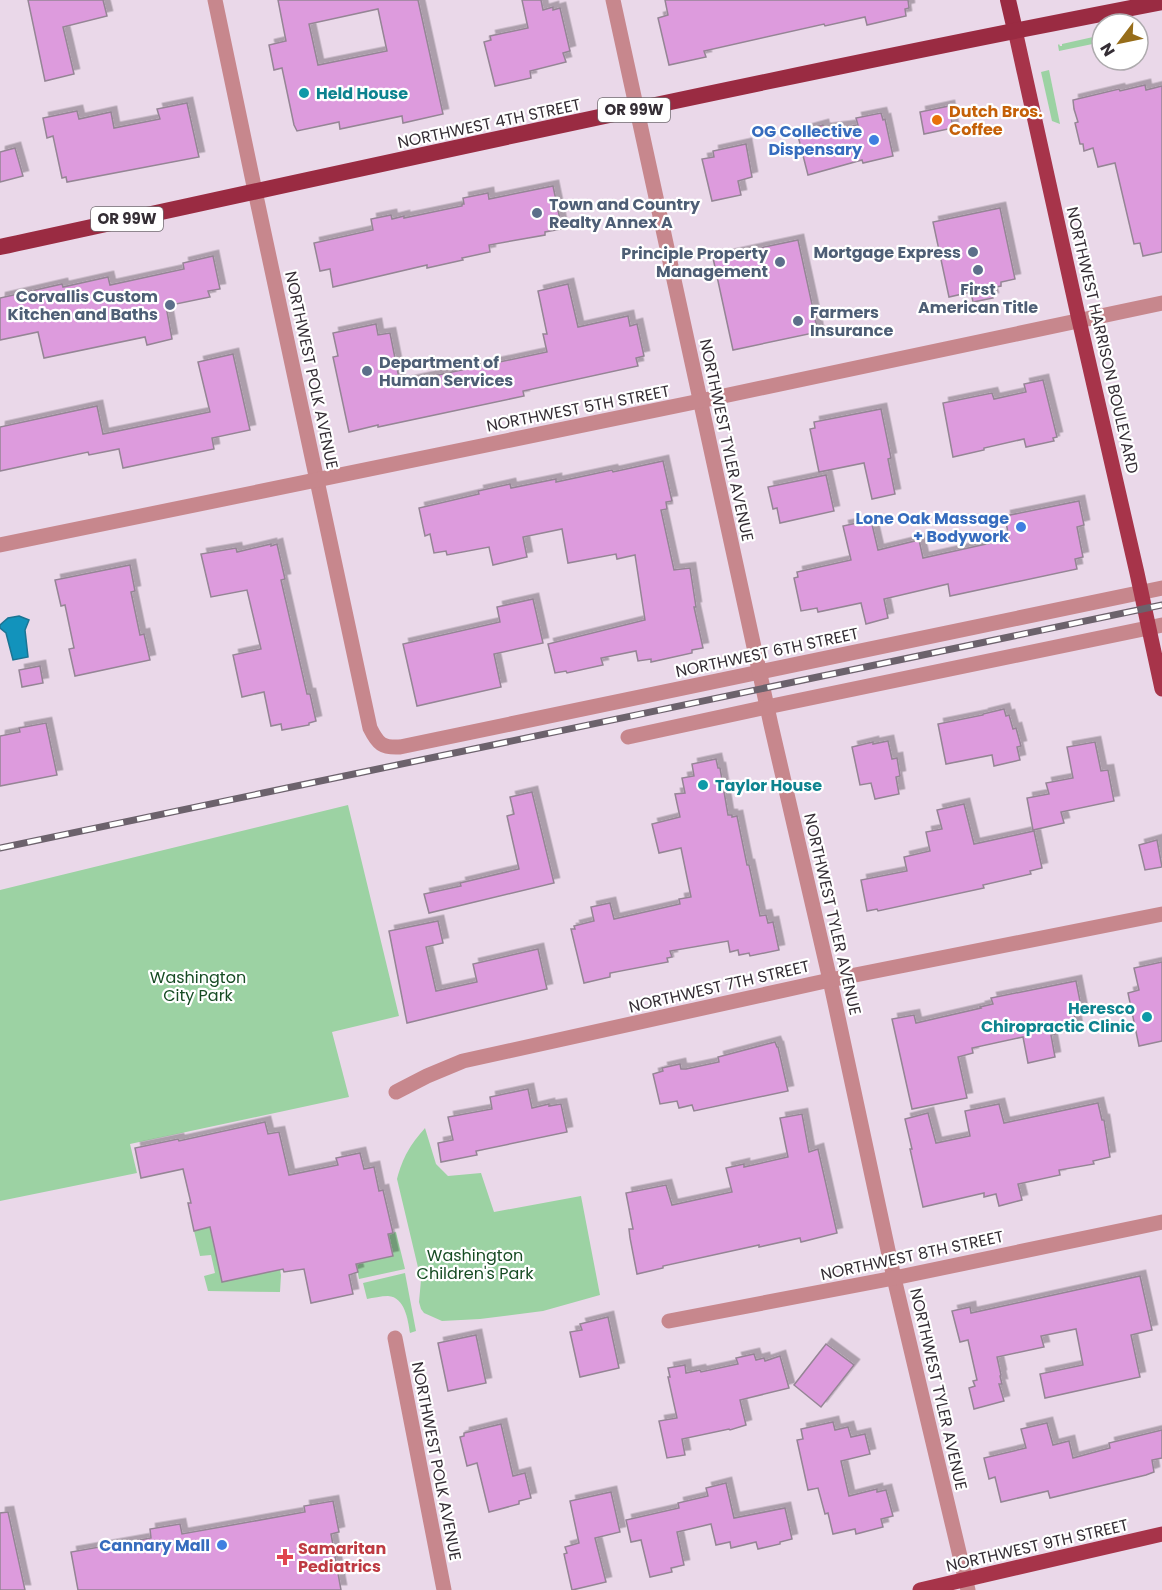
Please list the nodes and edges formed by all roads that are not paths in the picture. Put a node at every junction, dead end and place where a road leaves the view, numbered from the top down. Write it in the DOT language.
graph roads {
  1 [pos="215,0"];
  2 [pos="613,0"];
  3 [pos="1008,0"];
  4 [pos="1162,2"];
  5 [pos="1015,30"];
  6 [pos="637,109"];
  7 [pos="255,191"];
  8 [pos="0,247"];
  9 [pos="1162,303"];
  10 [pos="1079,320"];
  11 [pos="700,401"];
  12 [pos="317,479"];
  13 [pos="0,545"];
  14 [pos="1162,588"];
  15 [pos="1142,592"];
  16 [pos="1155,626"];
  17 [pos="759,672"];
  18 [pos="1162,689"];
  19 [pos="767,707"];
  20 [pos="628,737"];
  21 [pos="380,744"];
  22 [pos="1162,914"];
  23 [pos="830,980"];
  24 [pos="396,1092"];
  25 [pos="1162,1222"];
  26 [pos="894,1278"];
  27 [pos="669,1321"];
  28 [pos="395,1338"];
  29 [pos="1162,1534"];
  30 [pos="967,1585"];
  31 [pos="444,1590"];
  32 [pos="920,1590"];
  1 -- 7 [label="street, NORTHWEST POLK AVENUE"];
  2 -- 6 [label="street, NORTHWEST TYLER AVENUE"];
  3 -- 5 [label="highway, NORTHWEST HARRISON BOULEVARD"];
  4 -- 5 [label="highway, NORTHWEST 4TH STREET"];
  5 -- 6 [label="highway, NORTHWEST 4TH STREET / OR 99W"];
  5 -- 10 [label="main road, NORTHWEST HARRISON BOULEVARD"];
  6 -- 7 [label="highway, NORTHWEST 4TH STREET / OR 99W"];
  6 -- 11 [label="street, NORTHWEST TYLER AVENUE"];
  7 -- 8 [label="highway, NORTHWEST 4TH STREET / OR 99W"];
  7 -- 12 [label="street, NORTHWEST POLK AVENUE"];
  9 -- 10 [label="street, NORTHWEST 5TH STREET"];
  10 -- 11 [label="street, NORTHWEST 5TH STREET"];
  10 -- 15 [label="main road, NORTHWEST HARRISON BOULEVARD"];
  11 -- 12 [label="street, NORTHWEST 5TH STREET"];
  11 -- 17 [label="street, NORTHWEST TYLER AVENUE"];
  12 -- 13 [label="street, NORTHWEST 5TH STREET"];
  12 -- 21 [label="street, NORTHWEST POLK AVENUE"];
  14 -- 15 [label="street, NORTHWEST 6TH STREET"];
  15 -- 16 [label="main road, NORTHWEST HARRISON BOULEVARD"];
  15 -- 17 [label="street, NORTHWEST 6TH STREET"];
  16 -- 18 [label="main road, NORTHWEST HARRISON BOULEVARD"];
  16 -- 19 [label="street"];
  17 -- 19 [label="street, NORTHWEST TYLER AVENUE"];
  17 -- 21 [label="street, NORTHWEST 6TH STREET"];
  19 -- 20 [label="street"];
  19 -- 23 [label="street, NORTHWEST TYLER AVENUE"];
  22 -- 23 [label="street, NORTHWEST 7TH STREET"];
  23 -- 24 [label="street, NORTHWEST 7TH STREET"];
  23 -- 26 [label="street, NORTHWEST TYLER AVENUE"];
  25 -- 26 [label="street, NORTHWEST 8TH STREET"];
  26 -- 27 [label="street, NORTHWEST 8TH STREET"];
  26 -- 30 [label="street, NORTHWEST TYLER AVENUE"];
  28 -- 31 [label="street, NORTHWEST POLK AVENUE"];
  29 -- 30 [label="main road, NORTHWEST 9TH STREET"];
  30 -- 32 [label="main road, NORTHWEST 9TH STREET"];
}
